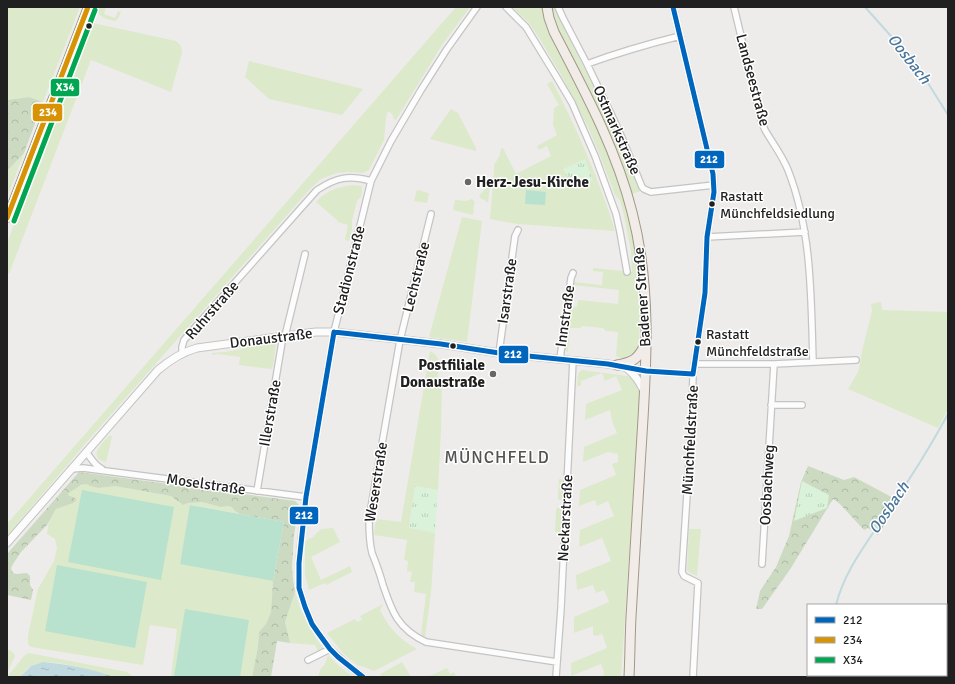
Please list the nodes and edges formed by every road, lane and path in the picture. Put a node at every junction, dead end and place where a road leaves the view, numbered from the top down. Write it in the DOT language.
graph roads {
  1 [pos="88,7"];
  2 [pos="477,7"];
  3 [pos="506,7"];
  4 [pos="547,7"];
  5 [pos="558,7"];
  6 [pos="673,7"];
  7 [pos="734,7"];
  8 [pos="680,36"];
  9 [pos="587,64"];
  10 [pos="371,181"];
  11 [pos="714,185"];
  12 [pos="431,214"];
  13 [pos="7,218"];
  14 [pos="518,230"];
  15 [pos="805,232"];
  16 [pos="707,237"];
  17 [pos="305,254"];
  18 [pos="627,272"];
  19 [pos="573,274"];
  20 [pos="334,332"];
  21 [pos="284,336"];
  22 [pos="400,340"];
  23 [pos="646,342"];
  24 [pos="499,352"];
  25 [pos="182,353"];
  26 [pos="560,359"];
  27 [pos="573,360"];
  28 [pos="856,360"];
  29 [pos="813,362"];
  30 [pos="694,364"];
  31 [pos="774,364"];
  32 [pos="621,366"];
  33 [pos="646,371"];
  34 [pos="693,374"];
  35 [pos="645,393"];
  36 [pos="772,405"];
  37 [pos="802,405"];
  38 [pos="86,452"];
  39 [pos="71,469"];
  40 [pos="106,471"];
  41 [pos="257,491"];
  42 [pos="306,498"];
  43 [pos="7,543"];
  44 [pos="762,564"];
  45 [pos="330,650"];
  46 [pos="308,660"];
  47 [pos="557,662"];
  48 [pos="363,677"];
  49 [pos="556,677"];
  50 [pos="629,677"];
  51 [pos="693,677"];
  1 -- 13 [label="main road"];
  2 -- 10 [label="street, Stadionstraße"];
  3 -- 18 [label="street"];
  4 -- 23 [label="main road, Badener Straße"];
  5 -- 9 [label="street, Ostmarkstraße"];
  6 -- 8 [label="street, Münchfeldstraße"];
  7 -- 15 [label="street, Landseestraße"];
  8 -- 9 [label="street"];
  8 -- 11 [label="street, Münchfeldstraße"];
  9 -- 11 [label="street, Ostmarkstraße"];
  10 -- 20 [label="street, Stadionstraße"];
  10 -- 25 [label="street, Ruhrstraße"];
  11 -- 16 [label="street, Münchfeldstraße"];
  12 -- 22 [label="street, Lechstraße"];
  14 -- 24 [label="street, Isarstraße"];
  15 -- 16 [label="street"];
  15 -- 29 [label="street, Landseestraße"];
  16 -- 30 [label="street, Münchfeldstraße"];
  17 -- 21 [label="street, Illerstraße"];
  19 -- 26 [label="street, Innstraße"];
  20 -- 21 [label="street, Donaustraße"];
  20 -- 22 [label="street, Donaustraße"];
  20 -- 42 [label="street, Stadionstraße"];
  21 -- 25 [label="street, Donaustraße"];
  21 -- 41 [label="street, Illerstraße"];
  22 -- 24 [label="street, Donaustraße"];
  22 -- 47 [label="street, Weserstraße"];
  23 -- 32 [label="main road"];
  23 -- 33 [label="main road, Badener Straße"];
  24 -- 26 [label="street, Donaustraße"];
  25 -- 38 [label="street, Ruhrstraße"];
  26 -- 27 [label="street, Donaustraße"];
  27 -- 32 [label="street, Donaustraße"];
  27 -- 47 [label="street, Neckarstraße"];
  28 -- 29 [label="street"];
  29 -- 31 [label="street"];
  30 -- 31 [label="street"];
  30 -- 34 [label="street, Münchfeldstraße"];
  31 -- 36 [label="street, Oosbachweg"];
  32 -- 33 [label="street, Donaustraße"];
  32 -- 35 [label="street"];
  33 -- 34 [label="street"];
  33 -- 35 [label="main road, Badener Straße"];
  34 -- 51 [label="street, Münchfeldstraße"];
  35 -- 50 [label="main road, Badener Straße"];
  36 -- 37 [label="street"];
  36 -- 44 [label="street, Oosbachweg"];
  38 -- 39 [label="street, Ruhrstraße"];
  38 -- 40 [label="street"];
  39 -- 40 [label="street, Moselstraße"];
  39 -- 43 [label="street, Ruhrstraße"];
  40 -- 41 [label="street, Moselstraße"];
  41 -- 42 [label="street, Moselstraße"];
  42 -- 45 [label="street, Stadionstraße"];
  45 -- 46 [label="street"];
  45 -- 48 [label="street, Stadionstraße"];
  47 -- 49 [label="street, Neckarstraße"];
}
